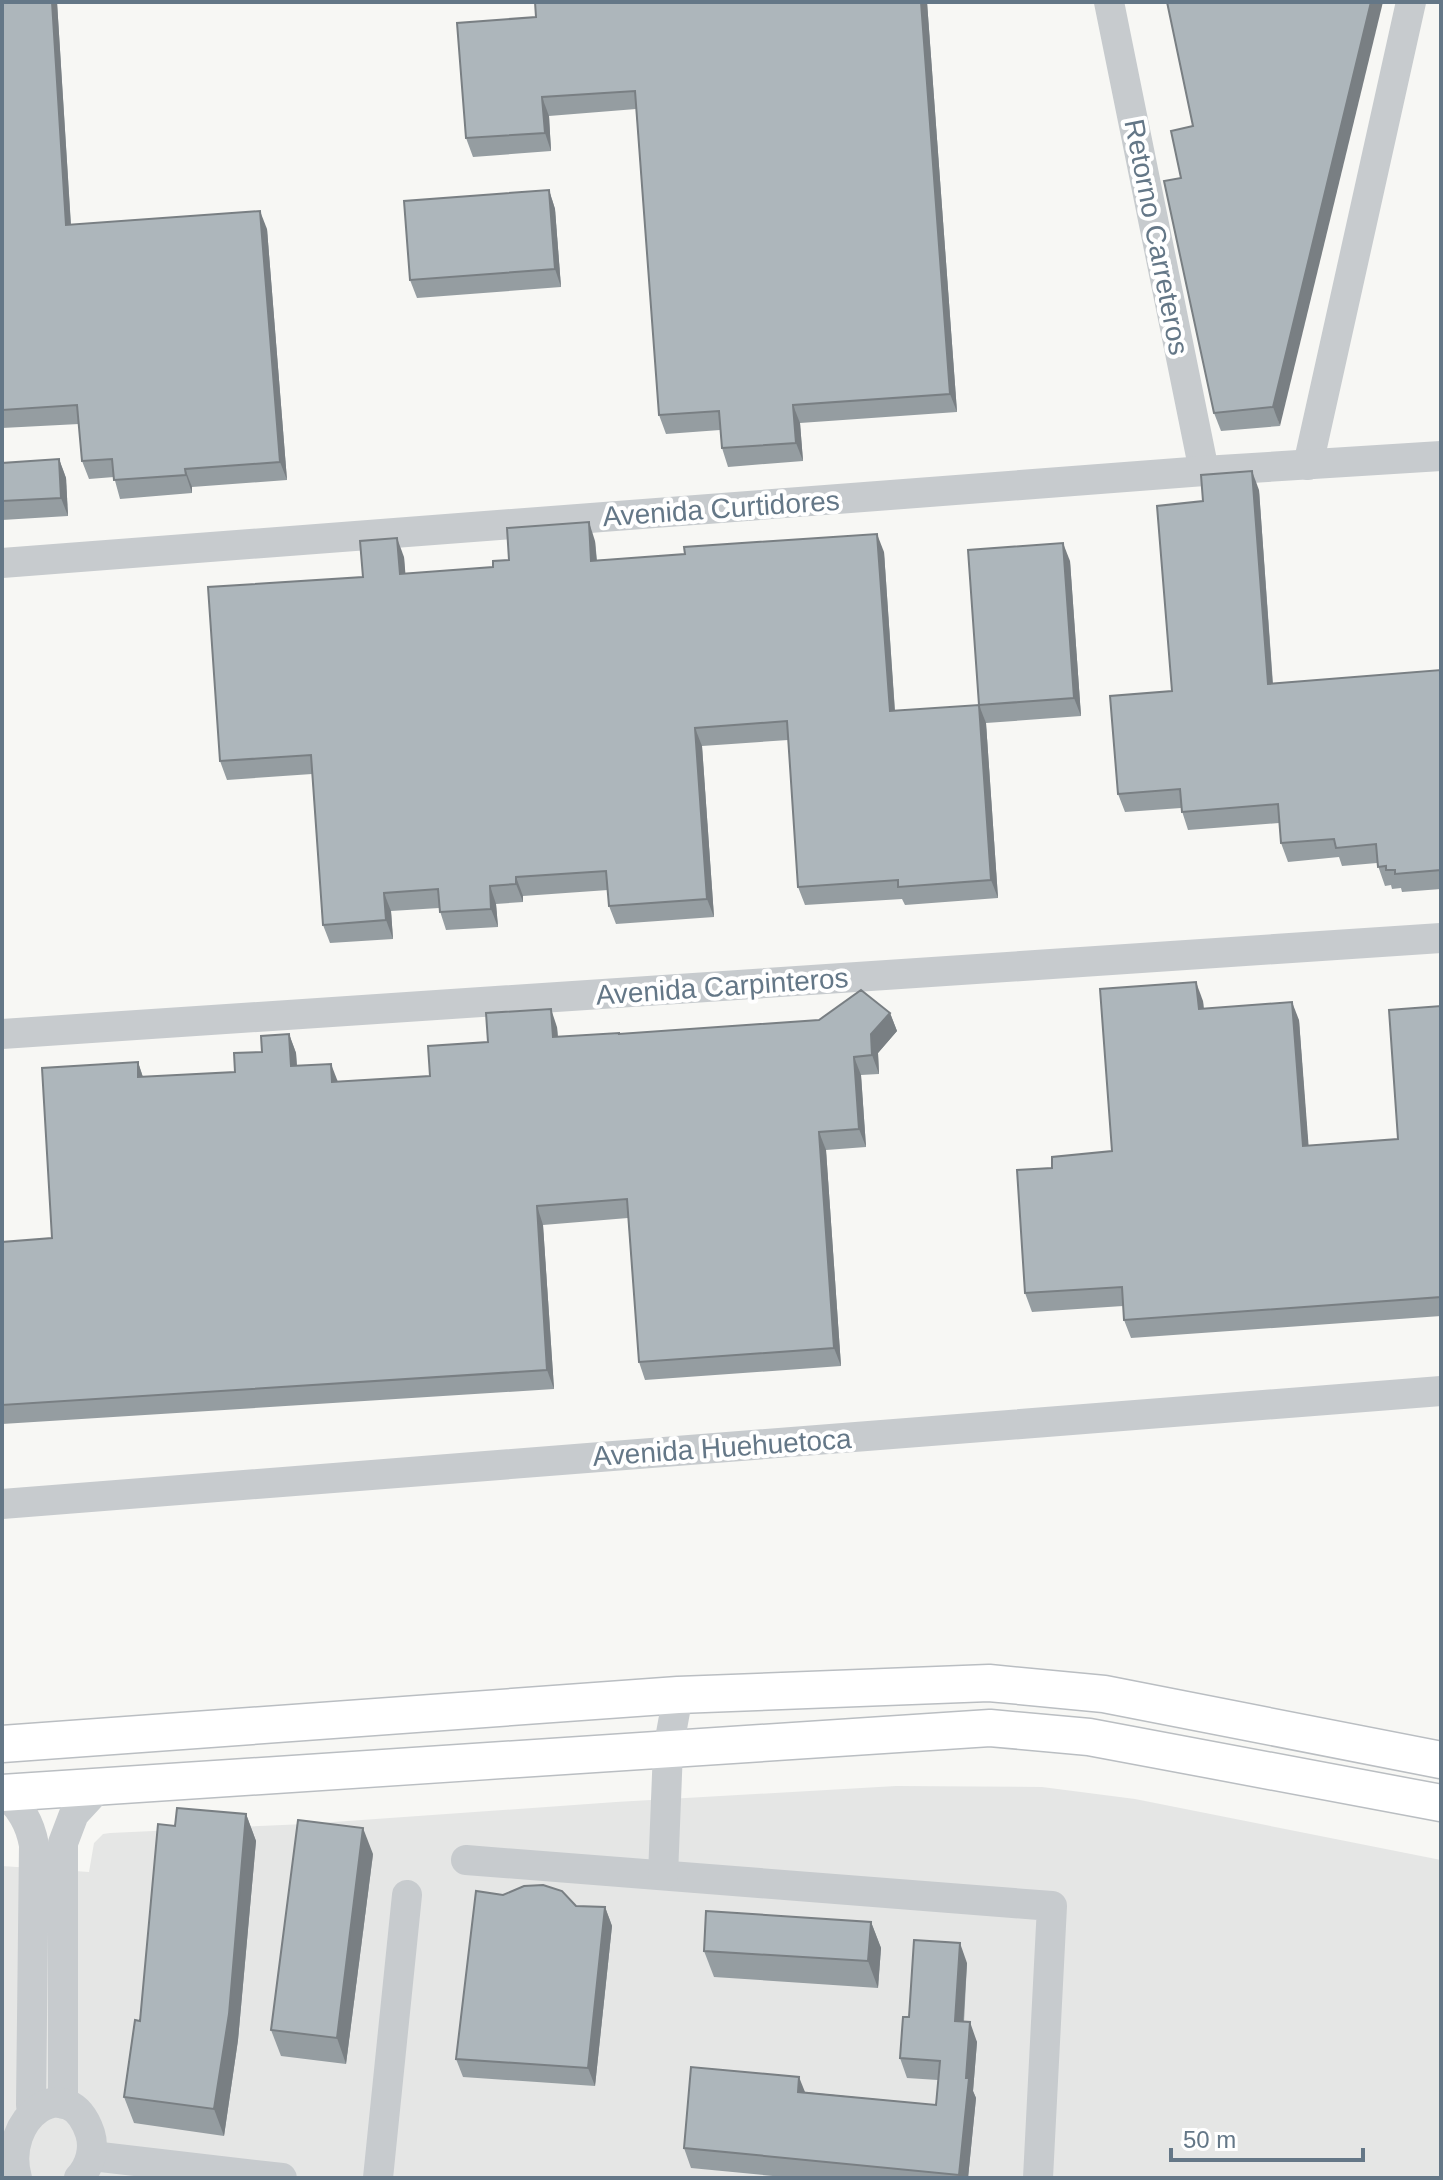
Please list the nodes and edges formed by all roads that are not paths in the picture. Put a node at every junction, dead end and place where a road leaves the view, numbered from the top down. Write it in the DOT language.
graph roads {
  1 [pos="1109,2"];
  2 [pos="1411,2"];
  3 [pos="1441,456"];
  4 [pos="1308,465"];
  5 [pos="1204,471"];
  6 [pos="2,563"];
  7 [pos="1441,938"];
  8 [pos="2,1034"];
  9 [pos="1441,1391"];
  10 [pos="2,1504"];
  11 [pos="678,1695"];
  12 [pos="2,1744"];
  13 [pos="668,1750"];
  14 [pos="1441,1760"];
  15 [pos="98,1788"];
  16 [pos="3,1793"];
  17 [pos="1441,1803"];
  18 [pos="466,1860"];
  19 [pos="663,1875"];
  20 [pos="48,1889"];
  21 [pos="407,1895"];
  22 [pos="63,2104"];
  23 [pos="31,2105"];
  24 [pos="85,2167"];
  25 [pos="16,2178"];
  26 [pos="282,2178"];
  27 [pos="378,2178"];
  28 [pos="1038,2178"];
  1 -- 5 [label="lane, Retorno Carreteros"];
  2 -- 4 [label="lane"];
  3 -- 4 [label="lane, Avenida Curtidores"];
  4 -- 5 [label="lane, Avenida Curtidores"];
  5 -- 6 [label="lane, Avenida Curtidores"];
  7 -- 8 [label="lane, Avenida Carpinteros"];
  9 -- 10 [label="lane, Avenida Huehuetoca"];
  11 -- 12 [label="main road"];
  11 -- 13 [label="lane"];
  11 -- 14 [label="main road"];
  13 -- 15 [label="main road"];
  13 -- 17 [label="main road"];
  13 -- 19 [label="lane"];
  15 -- 16 [label="main road"];
  15 -- 20 [label="lane"];
  16 -- 20 [label="lane"];
  18 -- 19 [label="lane"];
  19 -- 28 [label="lane"];
  20 -- 22 [label="lane"];
  20 -- 23 [label="lane"];
  21 -- 27 [label="lane"];
  22 -- 23 [label="lane"];
  22 -- 24 [label="lane"];
  23 -- 25 [label="lane"];
  24 -- 26 [label="lane"];
}
